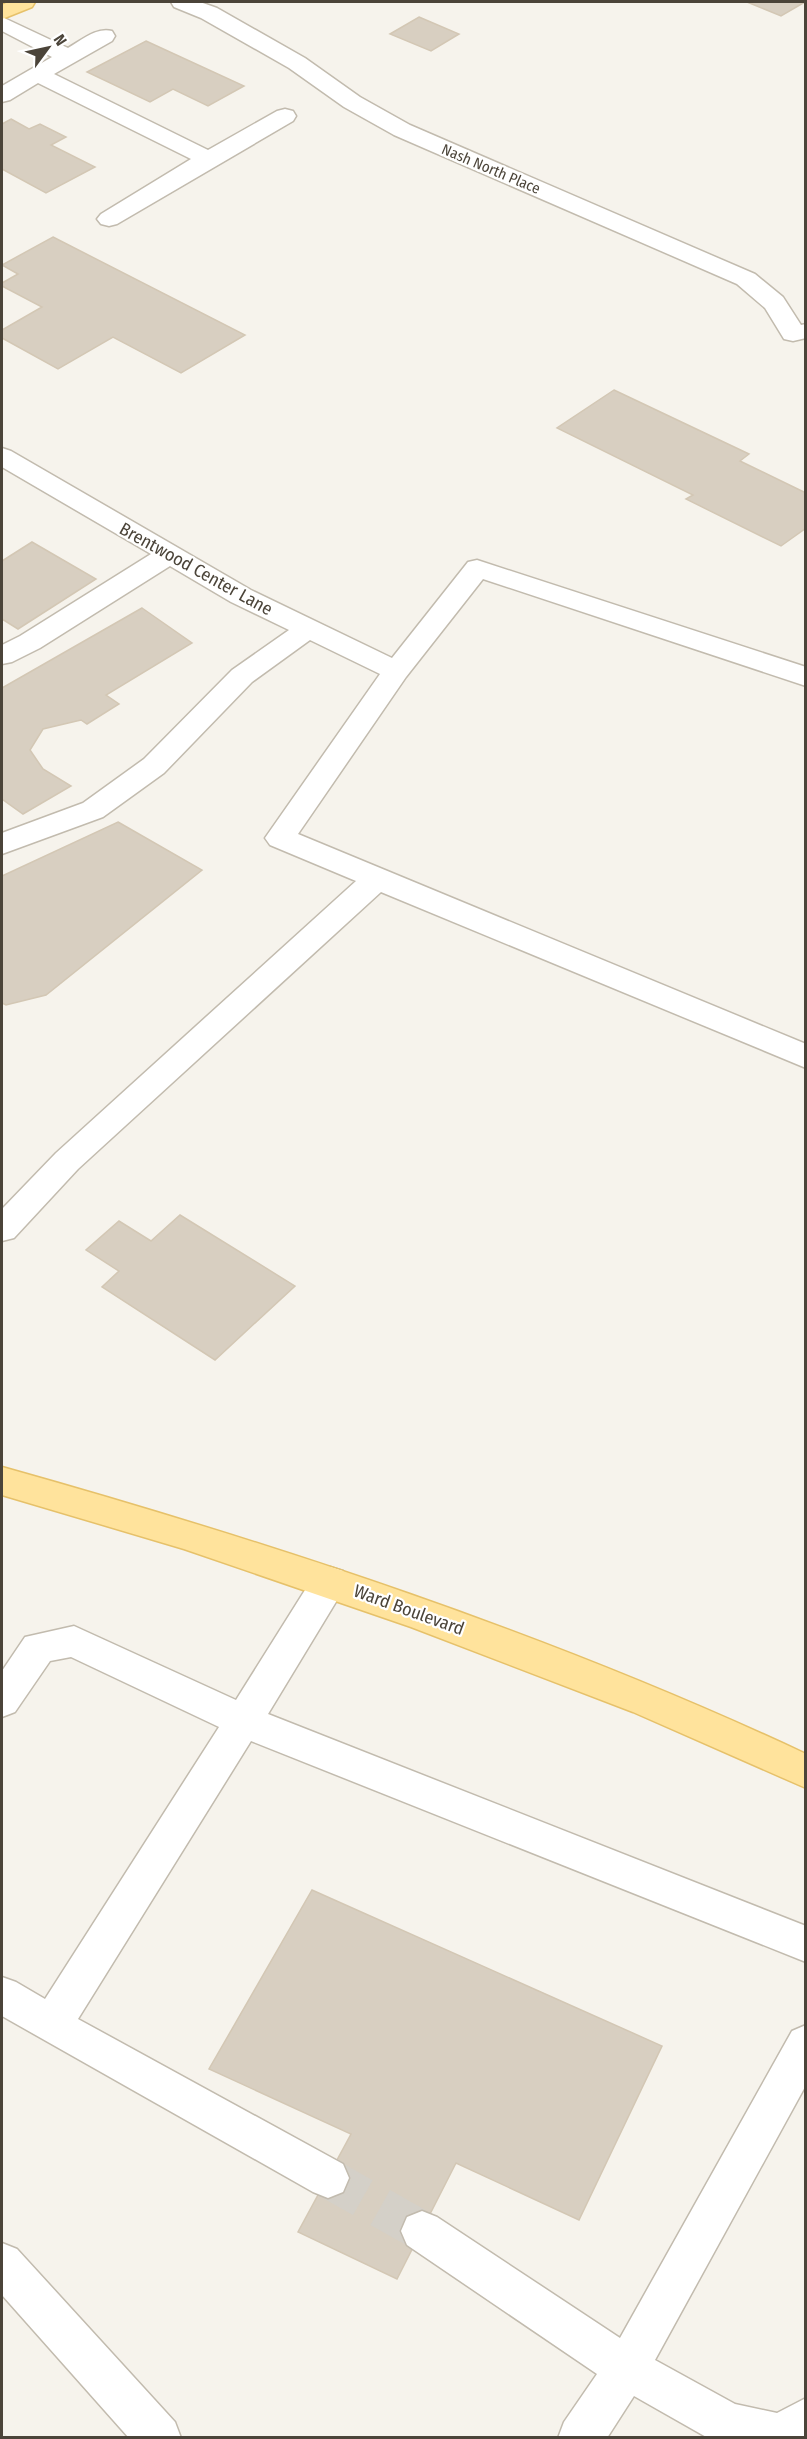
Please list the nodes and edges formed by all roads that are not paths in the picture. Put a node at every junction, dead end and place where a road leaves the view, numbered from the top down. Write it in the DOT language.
graph roads {
  1 [pos="24,2"];
  2 [pos="182,2"];
  3 [pos="2,14"];
  4 [pos="2,23"];
  5 [pos="104,36"];
  6 [pos="68,56"];
  7 [pos="37,74"];
  8 [pos="2,95"];
  9 [pos="285,116"];
  10 [pos="208,159"];
  11 [pos="109,219"];
  12 [pos="799,332"];
  13 [pos="2,456"];
  14 [pos="168,555"];
  15 [pos="308,628"];
  16 [pos="2,656"];
  17 [pos="396,671"];
  18 [pos="806,677"];
  19 [pos="2,844"];
  20 [pos="377,879"];
  21 [pos="806,1057"];
  22 [pos="2,1229"];
  23 [pos="2,1481"];
  24 [pos="330,1582"];
  25 [pos="2,1701"];
  26 [pos="243,1721"];
  27 [pos="806,1772"];
  28 [pos="806,1944"];
  29 [pos="2,1995"];
  30 [pos="51,2025"];
  31 [pos="806,2044"];
  32 [pos="328,2178"];
  33 [pos="422,2231"];
  34 [pos="2,2264"];
  35 [pos="627,2368"];
  36 [pos="806,2420"];
  37 [pos="159,2438"];
  38 [pos="580,2438"];
  1 -- 3 [label="main road"];
  2 -- 12 [label="street, Nash North Place"];
  4 -- 6 [label="street"];
  5 -- 6 [label="street"];
  6 -- 7 [label="street"];
  7 -- 8 [label="street"];
  7 -- 10 [label="street"];
  9 -- 10 [label="street"];
  10 -- 11 [label="street"];
  13 -- 14 [label="street, Brentwood Center Lane"];
  14 -- 15 [label="street, Brentwood Center Lane"];
  14 -- 16 [label="street"];
  15 -- 17 [label="street, Brentwood Center Lane"];
  15 -- 19 [label="street"];
  17 -- 18 [label="street"];
  17 -- 20 [label="street"];
  20 -- 21 [label="street"];
  20 -- 22 [label="street"];
  23 -- 24 [label="main road, Ward Boulevard"];
  24 -- 26 [label="street"];
  24 -- 27 [label="main road, Ward Boulevard"];
  25 -- 26 [label="street"];
  26 -- 28 [label="street"];
  26 -- 30 [label="street"];
  29 -- 30 [label="street"];
  30 -- 32 [label="street"];
  31 -- 35 [label="street"];
  33 -- 35 [label="street"];
  34 -- 37 [label="street"];
  35 -- 36 [label="street"];
  35 -- 38 [label="street"];
}
